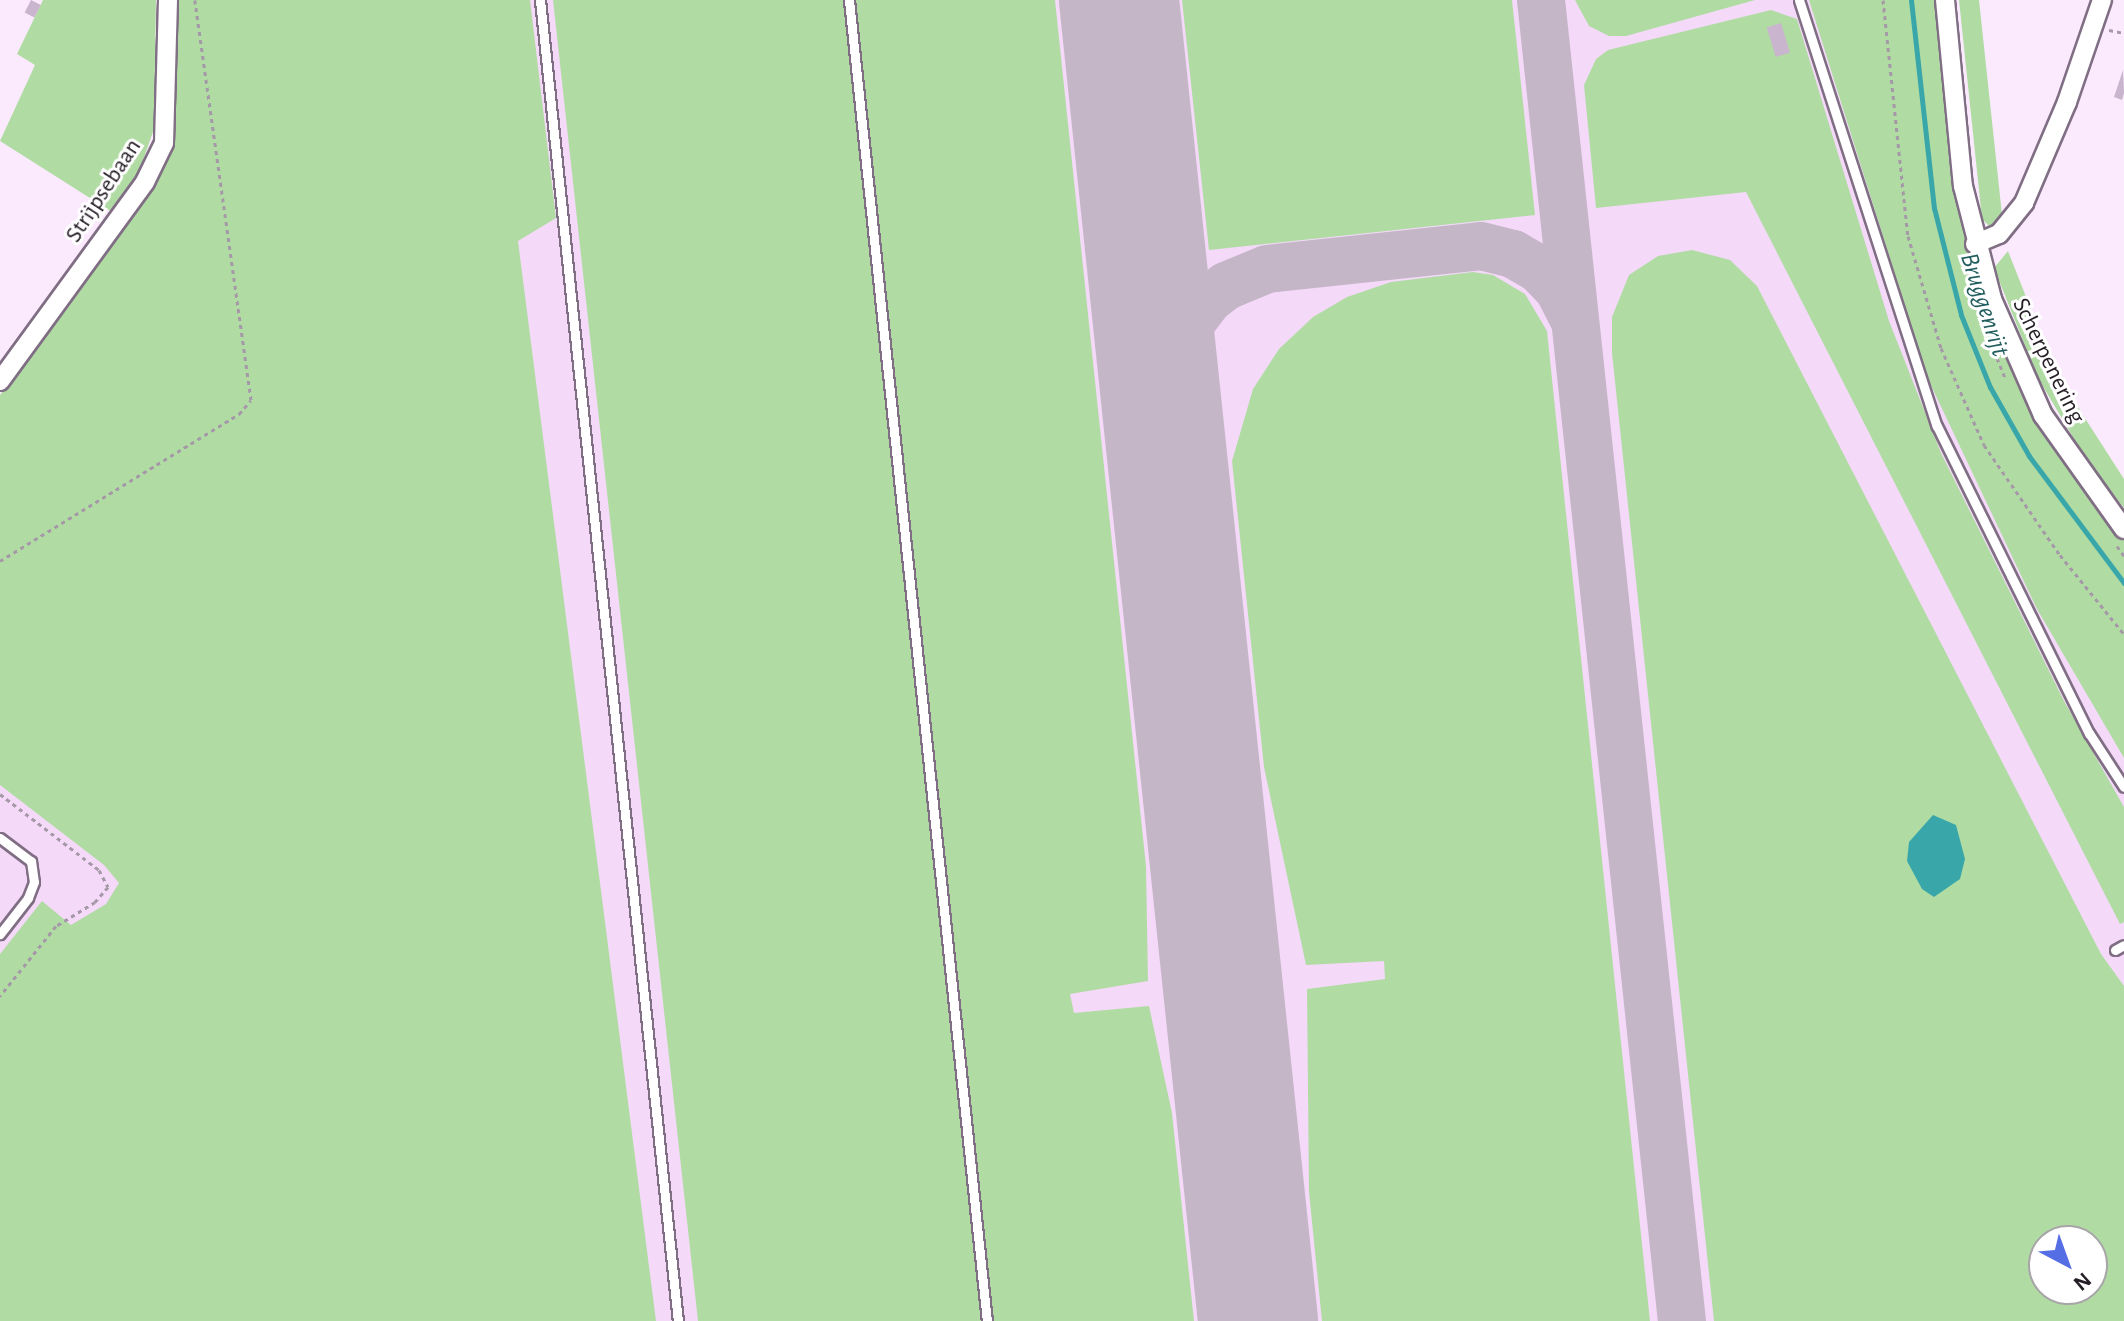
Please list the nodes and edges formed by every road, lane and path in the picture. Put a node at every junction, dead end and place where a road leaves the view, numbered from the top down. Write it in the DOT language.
graph roads {
  1 [pos="168,0"];
  2 [pos="195,0"];
  3 [pos="540,0"];
  4 [pos="849,0"];
  5 [pos="1799,0"];
  6 [pos="1883,0"];
  7 [pos="1945,0"];
  8 [pos="2102,0"];
  9 [pos="1975,244"];
  10 [pos="0,381"];
  11 [pos="2124,529"];
  12 [pos="0,561"];
  13 [pos="2124,634"];
  14 [pos="2124,787"];
  15 [pos="0,794"];
  16 [pos="0,838"];
  17 [pos="0,934"];
  18 [pos="0,996"];
  19 [pos="678,1321"];
  20 [pos="987,1321"];
  1 -- 10 [label="street, Strijpsebaan"];
  2 -- 12 [label="path"];
  3 -- 19 [label="lane"];
  4 -- 20 [label="lane"];
  5 -- 14 [label="lane"];
  6 -- 13 [label="path"];
  7 -- 9 [label="street, Scherpenering"];
  8 -- 9 [label="street"];
  9 -- 11 [label="street, Scherpenering"];
  15 -- 18 [label="path"];
  16 -- 17 [label="lane"];
}
